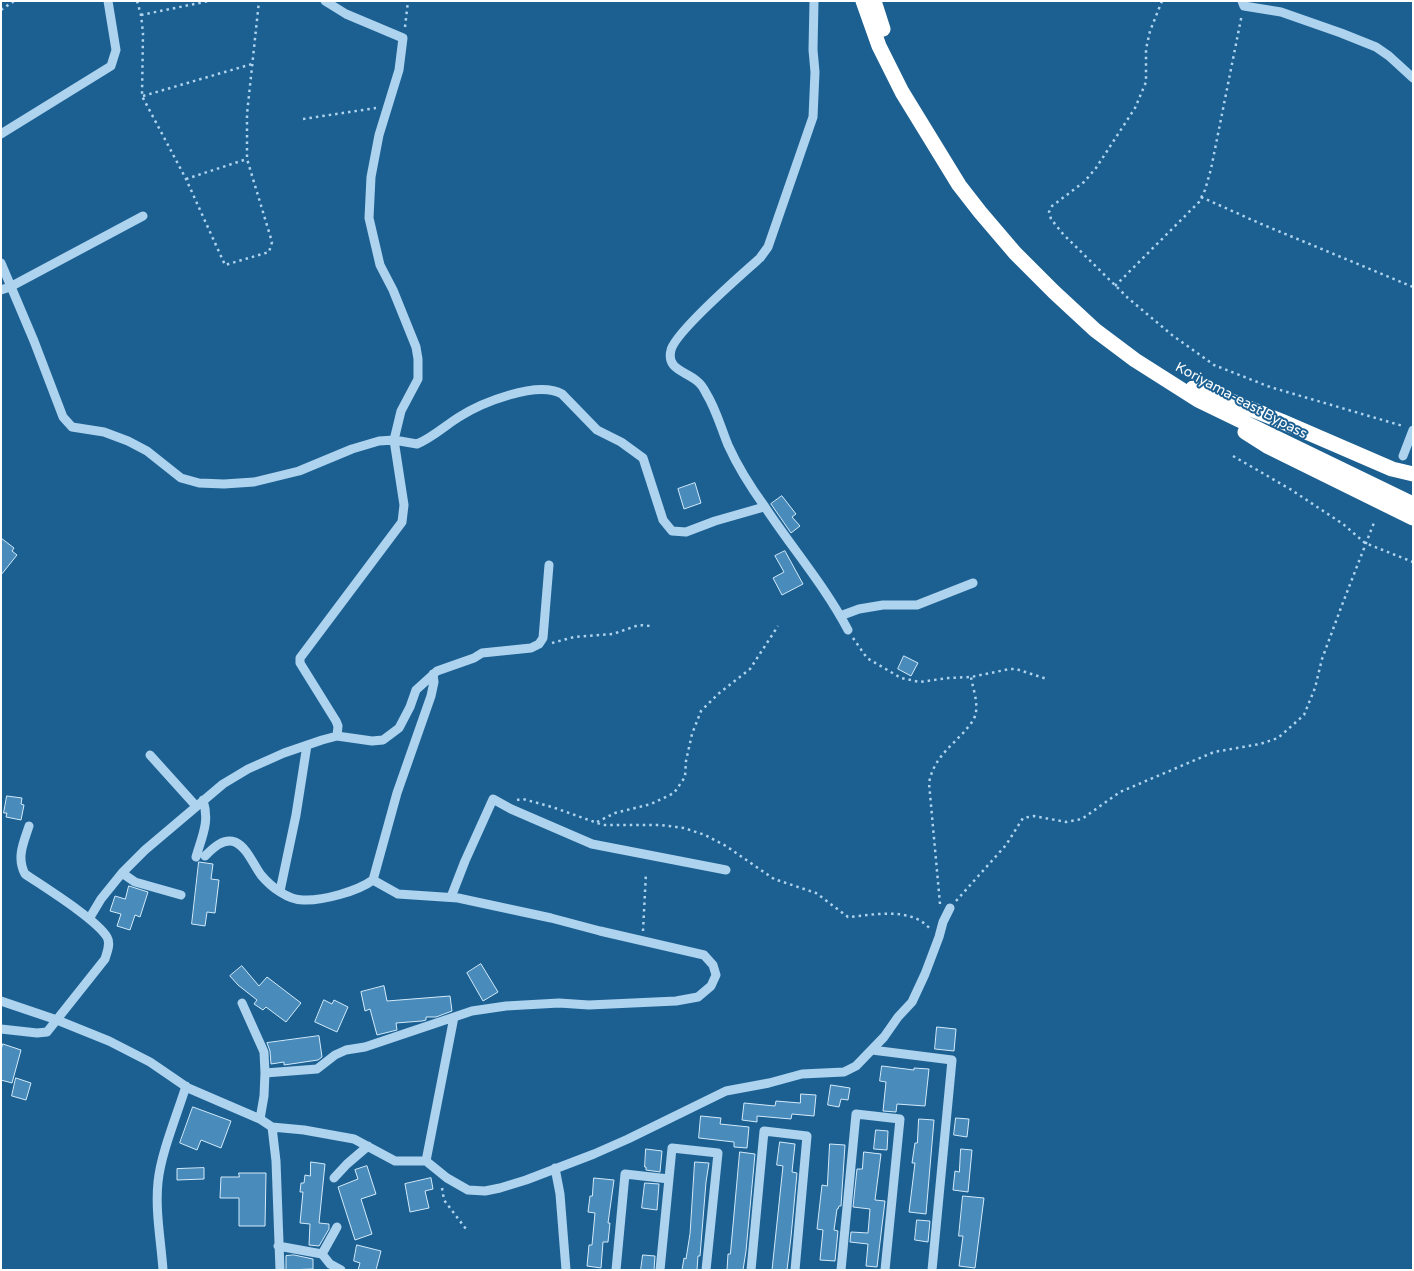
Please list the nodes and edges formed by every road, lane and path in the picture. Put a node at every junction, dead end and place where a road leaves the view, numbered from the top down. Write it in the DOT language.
graph roads {
  1 [pos="14,1"];
  2 [pos="108,1"];
  3 [pos="137,1"];
  4 [pos="209,1"];
  5 [pos="259,1"];
  6 [pos="325,1"];
  7 [pos="408,1"];
  8 [pos="814,1"];
  9 [pos="863,1"];
  10 [pos="874,1"];
  11 [pos="1162,1"];
  12 [pos="1243,4"];
  13 [pos="1,10"];
  14 [pos="141,15"];
  15 [pos="403,38"];
  16 [pos="252,64"];
  17 [pos="1413,78"];
  18 [pos="902,92"];
  19 [pos="142,96"];
  20 [pos="388,106"];
  21 [pos="303,119"];
  22 [pos="1,134"];
  23 [pos="247,159"];
  24 [pos="186,179"];
  25 [pos="1201,197"];
  26 [pos="143,216"];
  27 [pos="1,263"];
  28 [pos="1116,286"];
  29 [pos="1413,287"];
  30 [pos="6,288"];
  31 [pos="1161,377"];
  32 [pos="1198,400"];
  33 [pos="1404,426"];
  34 [pos="1413,430"];
  35 [pos="394,440"];
  36 [pos="1233,456"];
  37 [pos="1403,456"];
  38 [pos="1413,474"];
  39 [pos="1413,504"];
  40 [pos="764,507"];
  41 [pos="1413,518"];
  42 [pos="1375,520"];
  43 [pos="1365,543"];
  44 [pos="1413,562"];
  45 [pos="549,566"];
  46 [pos="973,583"];
  47 [pos="840,616"];
  48 [pos="651,626"];
  49 [pos="778,626"];
  50 [pos="848,630"];
  51 [pos="539,644"];
  52 [pos="433,674"];
  53 [pos="971,677"];
  54 [pos="1047,679"];
  55 [pos="337,736"];
  56 [pos="306,745"];
  57 [pos="150,755"];
  58 [pos="199,803"];
  59 [pos="595,823"];
  60 [pos="29,826"];
  61 [pos="206,856"];
  62 [pos="196,857"];
  63 [pos="726,870"];
  64 [pos="122,873"];
  65 [pos="646,873"];
  66 [pos="373,880"];
  67 [pos="280,891"];
  68 [pos="181,895"];
  69 [pos="451,897"];
  70 [pos="950,908"];
  71 [pos="90,920"];
  72 [pos="943,922"];
  73 [pos="642,941"];
  74 [pos="1,1001"];
  75 [pos="242,1003"];
  76 [pos="454,1017"];
  77 [pos="56,1020"];
  78 [pos="1,1029"];
  79 [pos="872,1050"];
  80 [pos="265,1072"];
  81 [pos="186,1086"];
  82 [pos="260,1118"];
  83 [pos="272,1127"];
  84 [pos="368,1146"];
  85 [pos="426,1161"];
  86 [pos="554,1168"];
  87 [pos="441,1174"];
  88 [pos="334,1178"];
  89 [pos="669,1179"];
  90 [pos="338,1226"];
  91 [pos="466,1229"];
  92 [pos="278,1246"];
  93 [pos="322,1254"];
  94 [pos="163,1270"];
  95 [pos="280,1270"];
  96 [pos="341,1270"];
  97 [pos="566,1270"];
  98 [pos="616,1270"];
  99 [pos="660,1270"];
  100 [pos="706,1270"];
  101 [pos="750,1270"];
  102 [pos="795,1270"];
  103 [pos="841,1270"];
  104 [pos="885,1270"];
  105 [pos="932,1270"];
  1 -- 13 [label="path"];
  2 -- 22 [label="street"];
  3 -- 14 [label="path"];
  4 -- 14 [label="path"];
  5 -- 16 [label="path"];
  6 -- 15 [label="street"];
  7 -- 15 [label="path"];
  8 -- 40 [label="street"];
  9 -- 18 [label="highway, Koriyama-east Bypass"];
  10 -- 18 [label="highway, Koriyama-east Bypass"];
  11 -- 28 [label="path"];
  12 -- 17 [label="street"];
  12 -- 25 [label="path"];
  14 -- 19 [label="path"];
  15 -- 20 [label="street"];
  16 -- 19 [label="path"];
  16 -- 23 [label="path"];
  18 -- 31 [label="highway, Koriyama-east Bypass"];
  19 -- 24 [label="path"];
  20 -- 21 [label="path"];
  20 -- 35 [label="street"];
  23 -- 24 [label="path"];
  23 -- 24 [label="path"];
  25 -- 28 [label="path"];
  25 -- 29 [label="path"];
  26 -- 30 [label="street"];
  27 -- 30 [label="street"];
  28 -- 33 [label="path"];
  30 -- 35 [label="street"];
  31 -- 32 [label="highway, Koriyama-east Bypass"];
  31 -- 38 [label="highway"];
  32 -- 39 [label="highway, Koriyama-east Bypass"];
  32 -- 41 [label="highway"];
  34 -- 37 [label="street"];
  35 -- 40 [label="street"];
  35 -- 55 [label="street"];
  36 -- 43 [label="path"];
  40 -- 47 [label="street"];
  42 -- 43 [label="path"];
  43 -- 44 [label="path"];
  43 -- 70 [label="path"];
  45 -- 51 [label="street"];
  46 -- 47 [label="street"];
  47 -- 50 [label="street"];
  48 -- 51 [label="path"];
  49 -- 59 [label="path"];
  50 -- 53 [label="path"];
  51 -- 52 [label="street"];
  52 -- 55 [label="street"];
  52 -- 66 [label="street"];
  53 -- 54 [label="path"];
  53 -- 72 [label="path"];
  55 -- 56 [label="street"];
  56 -- 58 [label="street"];
  56 -- 67 [label="street"];
  57 -- 58 [label="street"];
  58 -- 62 [label="street"];
  58 -- 64 [label="street"];
  60 -- 71 [label="street"];
  61 -- 67 [label="street"];
  63 -- 69 [label="street"];
  64 -- 68 [label="street"];
  64 -- 71 [label="street"];
  65 -- 73 [label="path"];
  66 -- 67 [label="street"];
  66 -- 69 [label="street"];
  69 -- 73 [label="street"];
  70 -- 72 [label="street"];
  71 -- 77 [label="street"];
  72 -- 79 [label="street"];
  73 -- 76 [label="street"];
  74 -- 77 [label="street"];
  75 -- 80 [label="street"];
  76 -- 80 [label="street"];
  76 -- 85 [label="street"];
  77 -- 78 [label="street"];
  77 -- 81 [label="street"];
  79 -- 86 [label="street"];
  79 -- 105 [label="street"];
  80 -- 82 [label="street"];
  81 -- 82 [label="street"];
  81 -- 94 [label="street"];
  82 -- 83 [label="street"];
  83 -- 84 [label="street"];
  83 -- 92 [label="street"];
  84 -- 85 [label="street"];
  84 -- 88 [label="street"];
  85 -- 87 [label="street"];
  86 -- 87 [label="street"];
  86 -- 97 [label="street"];
  87 -- 91 [label="path"];
  89 -- 98 [label="street"];
  89 -- 99 [label="street"];
  89 -- 100 [label="street"];
  90 -- 93 [label="street"];
  92 -- 93 [label="street"];
  92 -- 95 [label="street"];
  93 -- 96 [label="street"];
  101 -- 102 [label="street"];
  103 -- 104 [label="street"];
}
